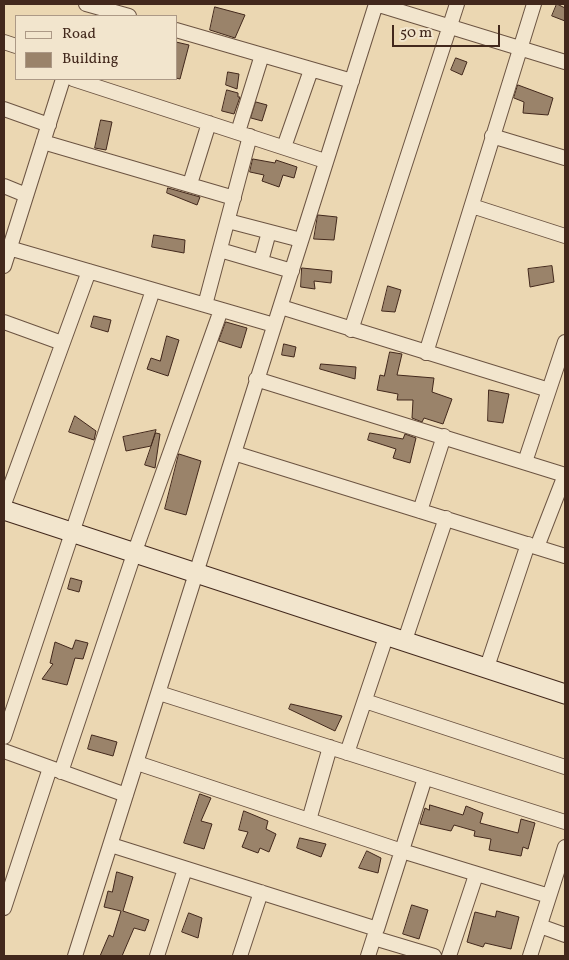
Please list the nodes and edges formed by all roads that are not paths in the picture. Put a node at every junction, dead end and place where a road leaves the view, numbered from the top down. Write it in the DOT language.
graph roads {
  1 [pos="87,4"];
  2 [pos="376,4"];
  3 [pos="457,4"];
  4 [pos="534,4"];
  5 [pos="126,15"];
  6 [pos="450,27"];
  7 [pos="178,31"];
  8 [pos="521,49"];
  9 [pos="262,55"];
  10 [pos="565,62"];
  11 [pos="311,70"];
  12 [pos="63,80"];
  13 [pos="76,80"];
  14 [pos="352,81"];
  15 [pos="4,109"];
  16 [pos="209,123"];
  17 [pos="49,125"];
  18 [pos="244,134"];
  19 [pos="492,136"];
  20 [pos="43,142"];
  21 [pos="284,147"];
  22 [pos="565,158"];
  23 [pos="325,161"];
  24 [pos="190,184"];
  25 [pos="4,186"];
  26 [pos="26,195"];
  27 [pos="234,198"];
  28 [pos="472,206"];
  29 [pos="228,220"];
  30 [pos="269,232"];
  31 [pos="565,236"];
  32 [pos="9,238"];
  33 [pos="301,240"];
  34 [pos="220,250"];
  35 [pos="261,262"];
  36 [pos="4,266"];
  37 [pos="89,270"];
  38 [pos="292,271"];
  39 [pos="154,290"];
  40 [pos="205,305"];
  41 [pos="281,308"];
  42 [pos="221,310"];
  43 [pos="4,322"];
  44 [pos="274,325"];
  45 [pos="351,330"];
  46 [pos="565,342"];
  47 [pos="62,343"];
  48 [pos="426,352"];
  49 [pos="560,373"];
  50 [pos="256,379"];
  51 [pos="548,390"];
  52 [pos="444,436"];
  53 [pos="234,453"];
  54 [pos="526,462"];
  55 [pos="565,475"];
  56 [pos="4,504"];
  57 [pos="4,510"];
  58 [pos="420,511"];
  59 [pos="446,518"];
  60 [pos="71,532"];
  61 [pos="533,546"];
  62 [pos="134,554"];
  63 [pos="565,556"];
  64 [pos="196,574"];
  65 [pos="387,634"];
  66 [pos="405,640"];
  67 [pos="487,667"];
  68 [pos="159,693"];
  69 [pos="565,694"];
  70 [pos="365,701"];
  71 [pos="4,737"];
  72 [pos="330,747"];
  73 [pos="4,751"];
  74 [pos="347,753"];
  75 [pos="136,762"];
  76 [pos="565,767"];
  77 [pos="56,770"];
  78 [pos="426,778"];
  79 [pos="126,795"];
  80 [pos="309,820"];
  81 [pos="565,822"];
  82 [pos="110,845"];
  83 [pos="402,852"];
  84 [pos="564,854"];
  85 [pos="185,869"];
  86 [pos="476,875"];
  87 [pos="261,892"];
  88 [pos="549,896"];
  89 [pos="4,908"];
  90 [pos="540,926"];
  91 [pos="375,934"];
  92 [pos="565,935"];
  93 [pos="75,956"];
  94 [pos="157,956"];
  95 [pos="240,956"];
  96 [pos="368,956"];
  97 [pos="434,956"];
  98 [pos="448,956"];
  99 [pos="530,956"];
  1 -- 5 [label="street"];
  2 -- 6 [label="street"];
  2 -- 14 [label="street"];
  3 -- 6 [label="street"];
  4 -- 8 [label="street"];
  6 -- 8 [label="street"];
  6 -- 45 [label="street"];
  7 -- 9 [label="street"];
  8 -- 10 [label="street"];
  8 -- 19 [label="street"];
  9 -- 11 [label="street"];
  9 -- 18 [label="street"];
  11 -- 14 [label="street"];
  11 -- 21 [label="street"];
  12 -- 17 [label="street"];
  13 -- 16 [label="street"];
  14 -- 23 [label="street"];
  15 -- 17 [label="street"];
  16 -- 18 [label="street"];
  16 -- 24 [label="street"];
  17 -- 20 [label="street"];
  18 -- 21 [label="street"];
  18 -- 27 [label="street"];
  19 -- 22 [label="street"];
  19 -- 28 [label="street"];
  20 -- 24 [label="street"];
  20 -- 26 [label="street"];
  21 -- 23 [label="street"];
  23 -- 33 [label="street"];
  24 -- 27 [label="street"];
  25 -- 26 [label="street"];
  26 -- 32 [label="street"];
  27 -- 29 [label="street"];
  28 -- 31 [label="street"];
  28 -- 48 [label="street"];
  29 -- 30 [label="street"];
  29 -- 34 [label="street"];
  30 -- 33 [label="street"];
  30 -- 35 [label="street"];
  32 -- 36 [label="street"];
  32 -- 37 [label="street"];
  33 -- 38 [label="street"];
  34 -- 35 [label="street"];
  34 -- 40 [label="street"];
  35 -- 38 [label="street"];
  37 -- 39 [label="street"];
  37 -- 47 [label="street"];
  38 -- 41 [label="street"];
  39 -- 40 [label="street"];
  39 -- 60 [label="street"];
  40 -- 42 [label="street"];
  41 -- 44 [label="street"];
  41 -- 45 [label="street"];
  42 -- 44 [label="street"];
  42 -- 62 [label="street"];
  43 -- 47 [label="street"];
  44 -- 50 [label="street"];
  45 -- 48 [label="street"];
  46 -- 49 [label="street"];
  47 -- 56 [label="street"];
  48 -- 51 [label="street"];
  49 -- 51 [label="street"];
  50 -- 52 [label="street"];
  50 -- 53 [label="street"];
  51 -- 54 [label="street"];
  52 -- 54 [label="street"];
  52 -- 58 [label="street"];
  53 -- 58 [label="street"];
  53 -- 64 [label="street"];
  54 -- 55 [label="street"];
  55 -- 61 [label="street"];
  57 -- 60 [label="street"];
  58 -- 59 [label="street"];
  59 -- 61 [label="street"];
  59 -- 66 [label="street"];
  60 -- 62 [label="street"];
  60 -- 71 [label="street"];
  61 -- 63 [label="street"];
  61 -- 67 [label="street"];
  62 -- 64 [label="street"];
  62 -- 77 [label="street"];
  64 -- 65 [label="street"];
  64 -- 68 [label="street"];
  65 -- 66 [label="street"];
  65 -- 70 [label="street"];
  66 -- 67 [label="street"];
  67 -- 69 [label="street"];
  68 -- 72 [label="street"];
  68 -- 75 [label="street"];
  70 -- 74 [label="street"];
  70 -- 76 [label="street"];
  72 -- 74 [label="street"];
  72 -- 80 [label="street"];
  73 -- 77 [label="street"];
  74 -- 78 [label="street"];
  75 -- 79 [label="street"];
  75 -- 80 [label="street"];
  77 -- 79 [label="street"];
  77 -- 89 [label="street"];
  78 -- 81 [label="street"];
  78 -- 83 [label="street"];
  79 -- 82 [label="street"];
  80 -- 83 [label="street"];
  82 -- 85 [label="street"];
  82 -- 93 [label="street"];
  83 -- 86 [label="street"];
  83 -- 91 [label="street"];
  84 -- 88 [label="street"];
  85 -- 87 [label="street"];
  85 -- 94 [label="street"];
  86 -- 88 [label="street"];
  86 -- 98 [label="street"];
  87 -- 91 [label="street"];
  87 -- 95 [label="street"];
  88 -- 90 [label="street"];
  90 -- 92 [label="street"];
  90 -- 99 [label="street"];
  91 -- 96 [label="street"];
  91 -- 97 [label="street"];
}
